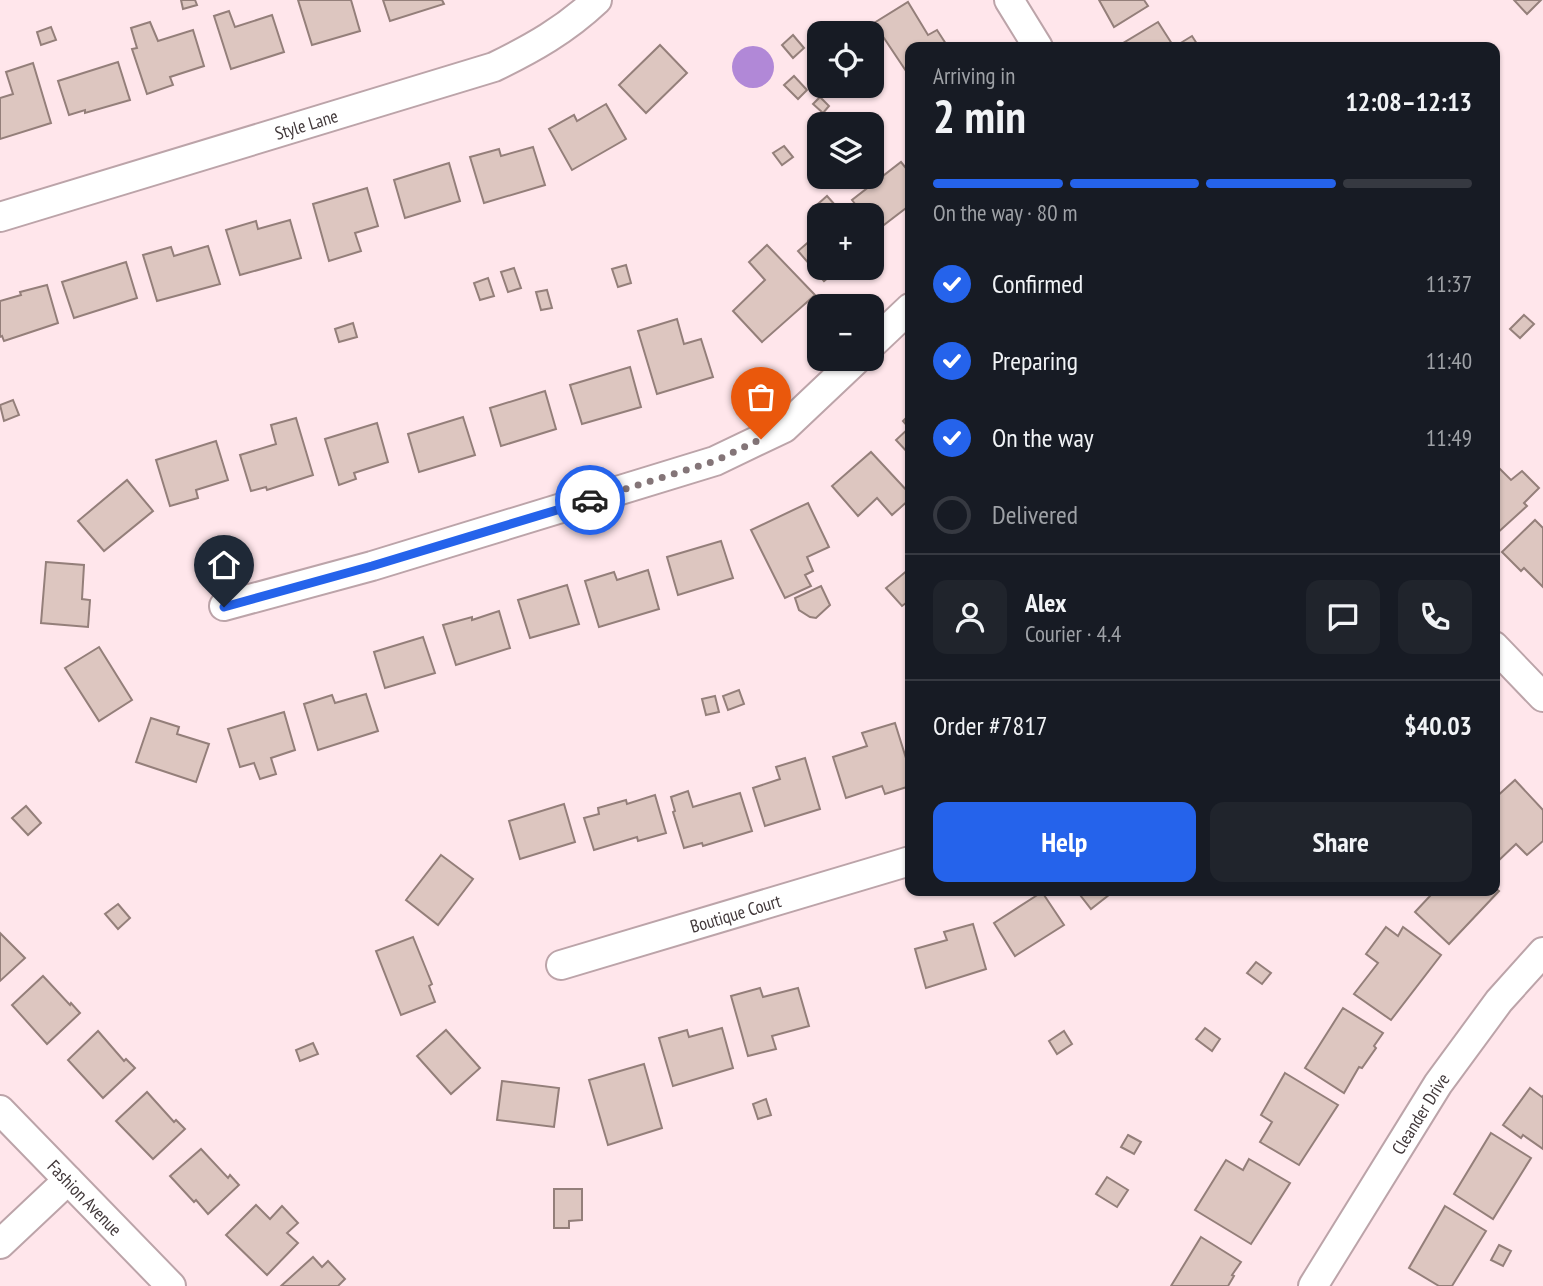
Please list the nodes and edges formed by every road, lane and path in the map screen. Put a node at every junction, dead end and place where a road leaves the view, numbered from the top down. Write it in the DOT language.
graph roads {
  1 [pos="597,0"];
  2 [pos="1009,0"];
  3 [pos="1035,42"];
  4 [pos="0,216"];
  5 [pos="905,313"];
  6 [pos="884,333"];
  7 [pos="844,371"];
  8 [pos="224,607"];
  9 [pos="1500,652"];
  10 [pos="1543,697"];
  11 [pos="905,862"];
  12 [pos="1543,952"];
  13 [pos="561,965"];
  14 [pos="0,1110"];
  15 [pos="68,1180"];
  16 [pos="0,1244"];
  17 [pos="171,1286"];
  18 [pos="1313,1286"];
  1 -- 4 [label="street, Style Lane"];
  2 -- 3 [label="street"];
  5 -- 6 [label="street"];
  7 -- 8 [label="street"];
  9 -- 10 [label="street"];
  11 -- 13 [label="street, Boutique Court"];
  12 -- 18 [label="street, Cleander Drive"];
  14 -- 15 [label="street, Fashion Avenue"];
  15 -- 16 [label="street"];
  15 -- 17 [label="street, Fashion Avenue"];
}
